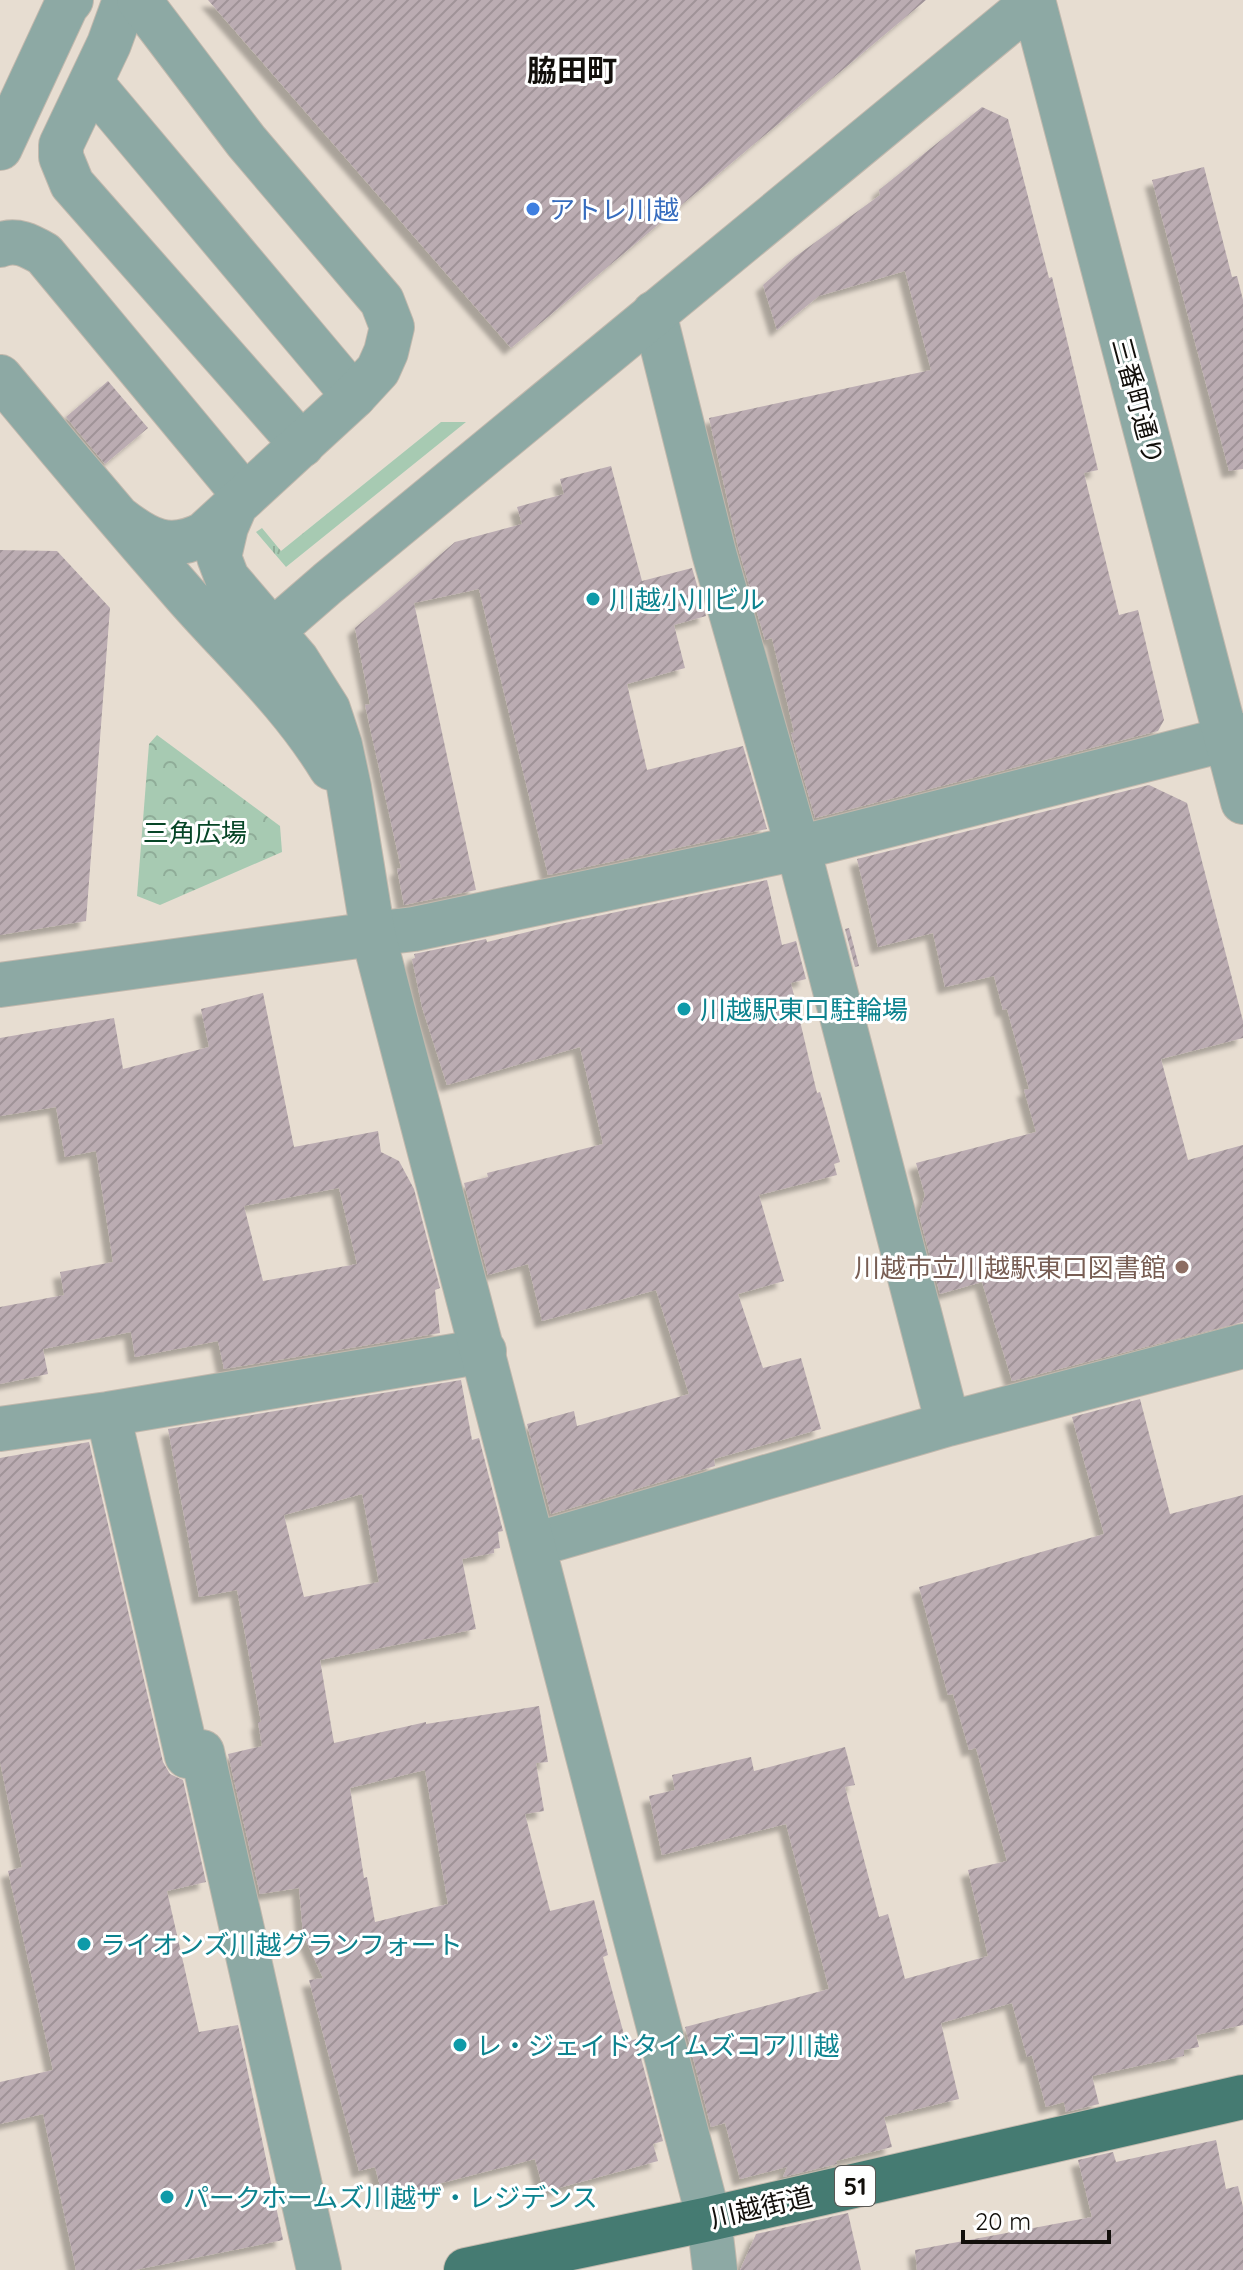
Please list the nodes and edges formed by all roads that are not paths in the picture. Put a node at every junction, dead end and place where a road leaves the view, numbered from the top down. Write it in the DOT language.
graph roads {
  1 [pos="71,0"];
  2 [pos="125,0"];
  3 [pos="139,0"];
  4 [pos="1033,1"];
  5 [pos="91,83"];
  6 [pos="0,148"];
  7 [pos="0,245"];
  8 [pos="654,313"];
  9 [pos="0,377"];
  10 [pos="354,396"];
  11 [pos="302,445"];
  12 [pos="240,500"];
  13 [pos="119,518"];
  14 [pos="258,644"];
  15 [pos="1235,737"];
  16 [pos="1243,802"];
  17 [pos="798,848"];
  18 [pos="373,934"];
  19 [pos="0,985"];
  20 [pos="1243,1346"];
  21 [pos="484,1351"];
  22 [pos="108,1414"];
  23 [pos="948,1424"];
  24 [pos="0,1429"];
  25 [pos="534,1545"];
  26 [pos="1243,2097"];
  27 [pos="709,2219"];
  28 [pos="319,2270"];
  29 [pos="466,2270"];
  30 [pos="715,2270"];
  1 -- 6 [label="street"];
  2 -- 5 [label="street"];
  3 -- 10 [label="street"];
  4 -- 8 [label="street"];
  4 -- 15 [label="street, 三番町通り"];
  5 -- 10 [label="street"];
  5 -- 11 [label="street"];
  7 -- 12 [label="street"];
  8 -- 14 [label="street"];
  8 -- 17 [label="street"];
  9 -- 13 [label="street"];
  10 -- 11 [label="street"];
  11 -- 12 [label="street"];
  12 -- 13 [label="street"];
  12 -- 14 [label="street"];
  13 -- 14 [label="street"];
  14 -- 18 [label="street"];
  15 -- 16 [label="street, 三番町通り"];
  15 -- 17 [label="street"];
  17 -- 18 [label="street"];
  17 -- 23 [label="street"];
  18 -- 19 [label="street"];
  18 -- 21 [label="street"];
  20 -- 23 [label="street"];
  21 -- 22 [label="street"];
  21 -- 25 [label="street"];
  22 -- 24 [label="street"];
  22 -- 28 [label="street"];
  23 -- 25 [label="street"];
  25 -- 27 [label="street"];
  26 -- 27 [label="main road, 川越街道 / 51"];
  27 -- 29 [label="main road, 川越街道 / 51"];
  27 -- 30 [label="street"];
}
